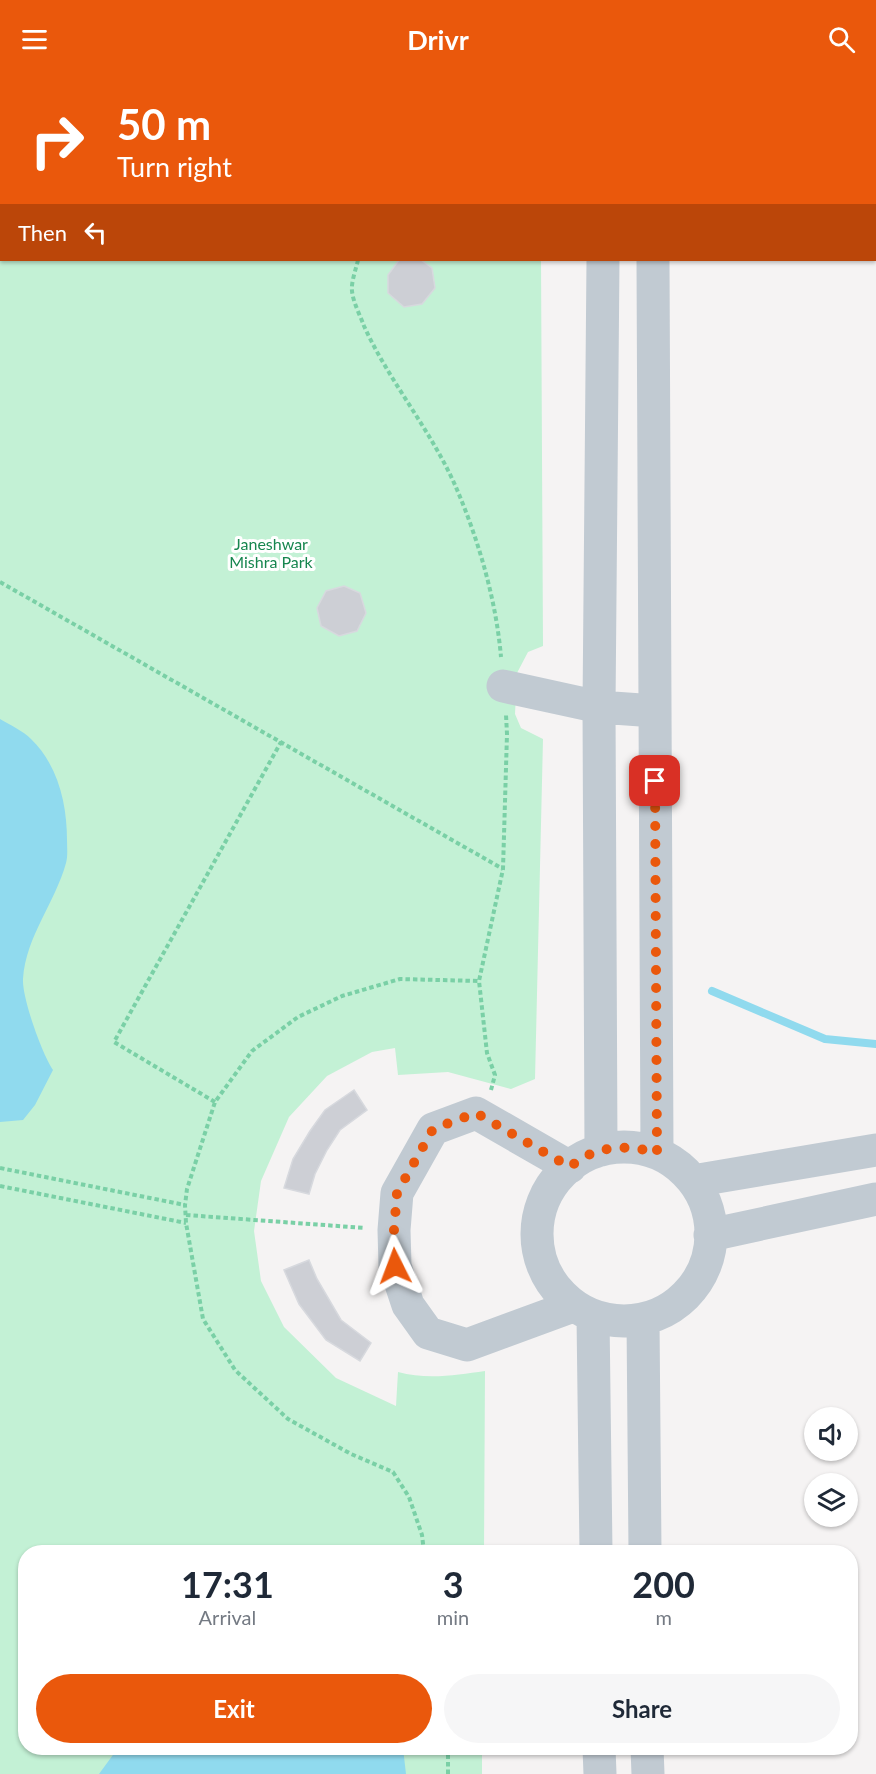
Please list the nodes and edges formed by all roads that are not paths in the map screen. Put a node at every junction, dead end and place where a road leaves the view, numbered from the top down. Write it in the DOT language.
graph roads {
  1 [pos="603,261"];
  2 [pos="653,261"];
  3 [pos="503,686"];
  4 [pos="598,707"];
  5 [pos="655,711"];
  6 [pos="601,1150"];
  7 [pos="876,1150"];
  8 [pos="657,1153"];
  9 [pos="570,1167"];
  10 [pos="693,1182"];
  11 [pos="876,1199"];
  12 [pos="711,1235"];
  13 [pos="583,1311"];
  14 [pos="643,1319"];
  15 [pos="596,1545"];
  16 [pos="645,1545"];
  17 [pos="599,1755"];
  18 [pos="647,1755"];
  19 [pos="600,1774"];
  20 [pos="648,1774"];
  1 -- 4 [label="street"];
  2 -- 5 [label="street"];
  3 -- 4 [label="street"];
  4 -- 5 [label="street"];
  4 -- 6 [label="street"];
  5 -- 8 [label="street"];
  6 -- 8 [label="street"];
  6 -- 9 [label="street"];
  7 -- 10 [label="street"];
  8 -- 10 [label="street"];
  9 -- 13 [label="street"];
  9 -- 13 [label="street"];
  10 -- 12 [label="street"];
  11 -- 12 [label="street"];
  12 -- 14 [label="street"];
  13 -- 14 [label="street"];
  13 -- 15 [label="street"];
  14 -- 16 [label="street"];
  17 -- 19 [label="street"];
  18 -- 20 [label="street"];
}
